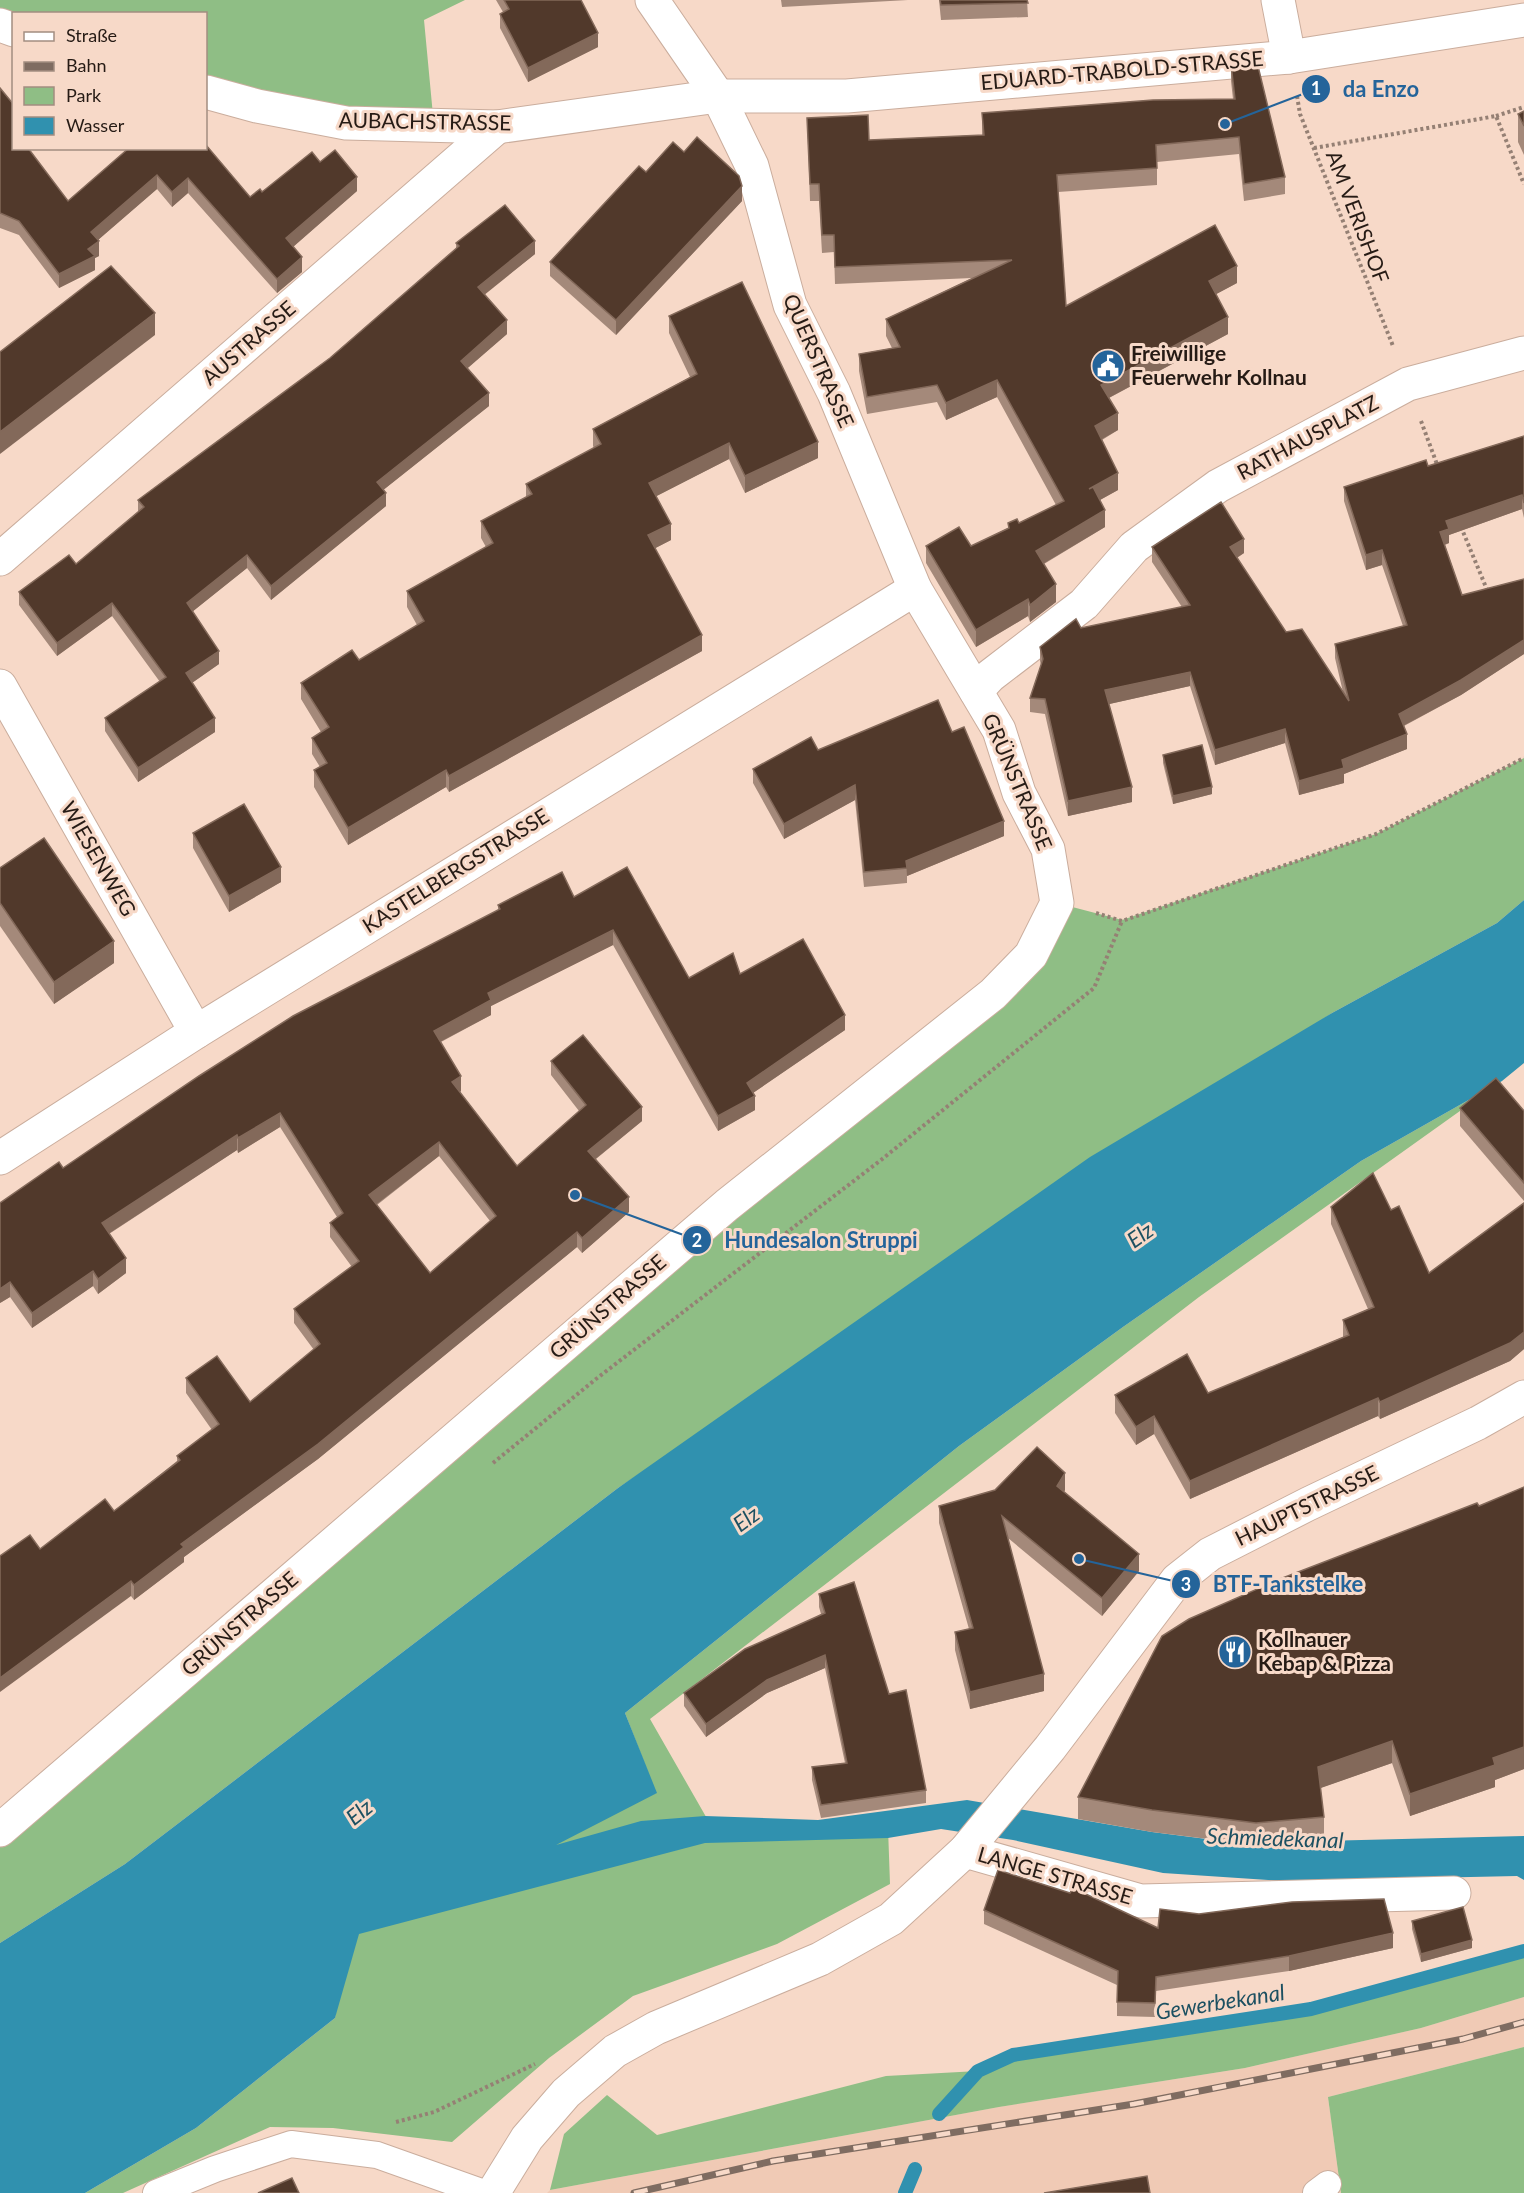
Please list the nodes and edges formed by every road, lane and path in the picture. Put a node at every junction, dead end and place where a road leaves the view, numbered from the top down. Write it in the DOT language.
graph roads {
  1 [pos="652,0"];
  2 [pos="1278,0"];
  3 [pos="1524,20"];
  4 [pos="1289,57"];
  5 [pos="207,92"];
  6 [pos="718,96"];
  7 [pos="1524,107"];
  8 [pos="1496,116"];
  9 [pos="497,128"];
  10 [pos="1314,148"];
  11 [pos="1524,184"];
  12 [pos="1524,353"];
  13 [pos="1408,384"];
  14 [pos="1441,474"];
  15 [pos="1457,519"];
  16 [pos="0,559"];
  17 [pos="1115,568"];
  18 [pos="915,588"];
  19 [pos="1493,603"];
  20 [pos="0,686"];
  21 [pos="976,691"];
  22 [pos="1524,758"];
  23 [pos="196,1032"];
  24 [pos="0,1158"];
  25 [pos="1524,1398"];
  26 [pos="486,1469"];
  27 [pos="0,1830"];
  28 [pos="965,1851"];
  29 [pos="1454,1893"];
  30 [pos="538,2062"];
  31 [pos="392,2123"];
  32 [pos="156,2193"];
  33 [pos="484,2193"];
  34 [pos="493,2193"];
  1 -- 6 [label="street, QUERSTRASSE"];
  2 -- 4 [label="street"];
  3 -- 4 [label="street, EDUARD-TRABOLD-STRASSE"];
  4 -- 6 [label="street, EDUARD-TRABOLD-STRASSE"];
  4 -- 10 [label="path, AM VERISHOF"];
  5 -- 9 [label="street, AUBACHSTRASSE"];
  6 -- 9 [label="street, AUBACHSTRASSE"];
  6 -- 18 [label="street, QUERSTRASSE"];
  7 -- 8 [label="path"];
  8 -- 10 [label="path"];
  8 -- 11 [label="path"];
  9 -- 16 [label="street, AUSTRASSE"];
  10 -- 13 [label="path, AM VERISHOF"];
  12 -- 13 [label="street, RATHAUSPLATZ"];
  13 -- 14 [label="path, AM VERISHOF"];
  13 -- 17 [label="street, RATHAUSPLATZ"];
  15 -- 19 [label="path"];
  17 -- 21 [label="street, GRÜNSTRASSE"];
  18 -- 21 [label="street, GRÜNSTRASSE"];
  18 -- 23 [label="street, KASTELBERGSTRASSE"];
  20 -- 23 [label="street, WIESENWEG"];
  21 -- 27 [label="street, GRÜNSTRASSE"];
  22 -- 26 [label="path"];
  23 -- 24 [label="street, KASTELBERGSTRASSE"];
  25 -- 28 [label="street, HAUPTSTRASSE"];
  28 -- 29 [label="street, LANGE STRASSE"];
  28 -- 34 [label="street, LANGE STRASSE"];
  30 -- 31 [label="path"];
  32 -- 33 [label="lane"];
}
